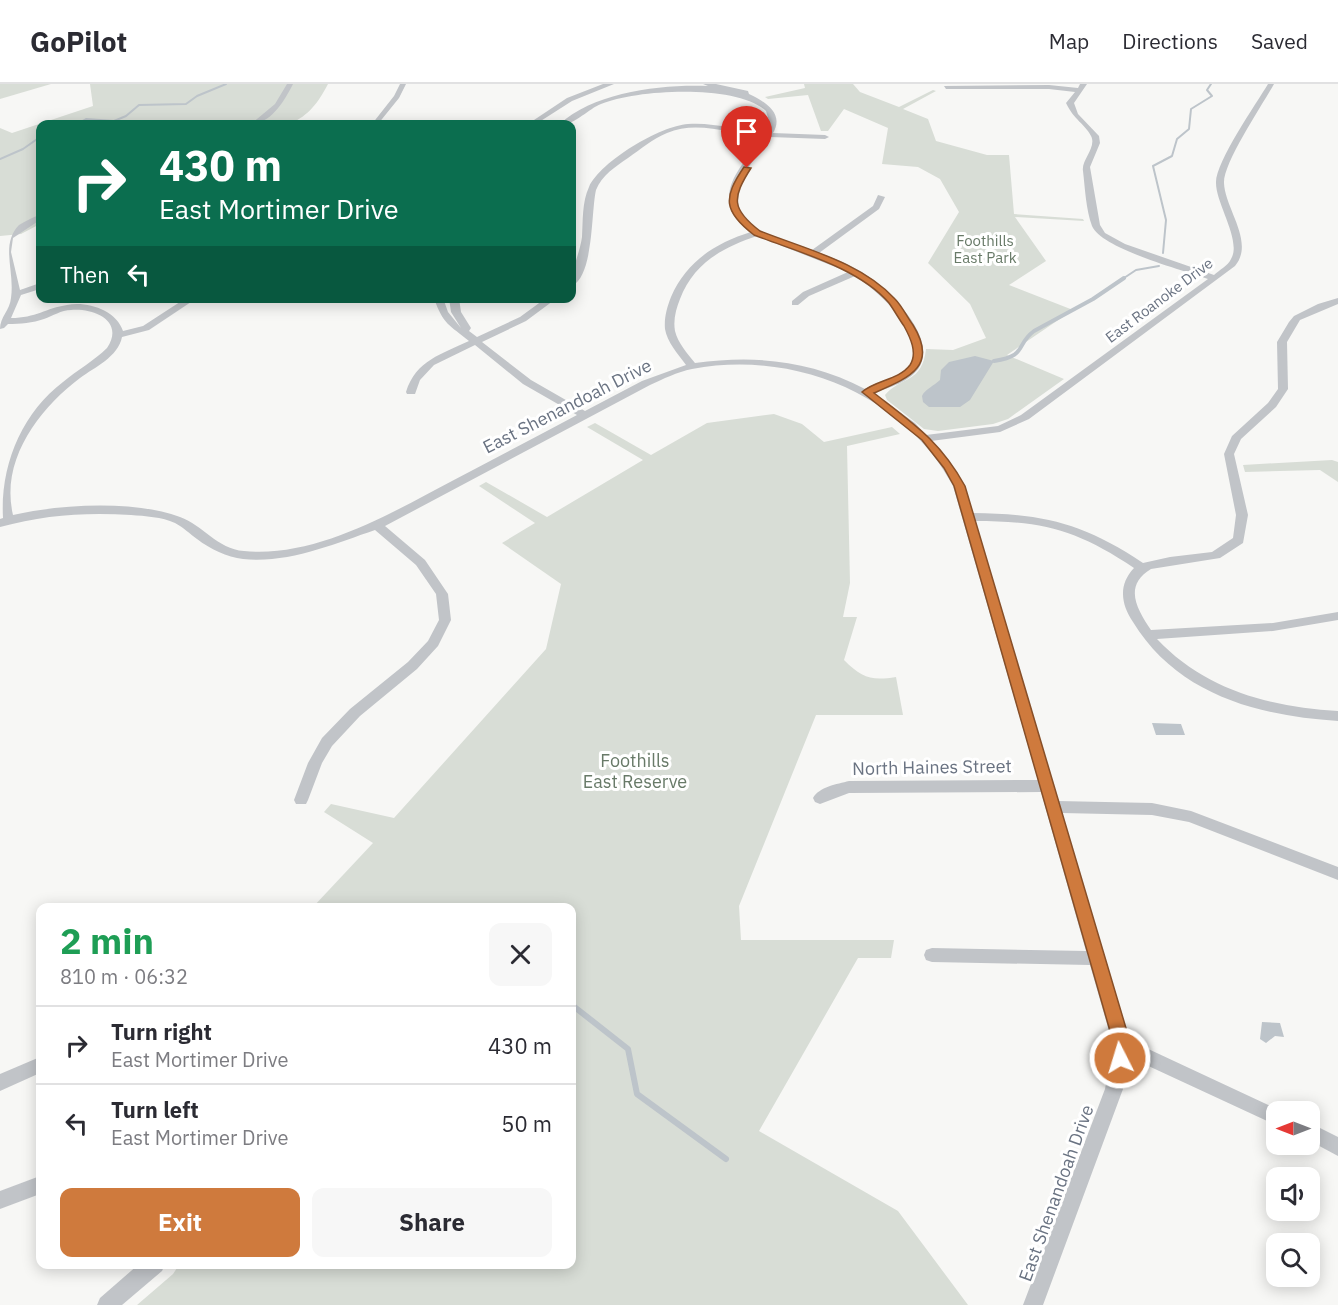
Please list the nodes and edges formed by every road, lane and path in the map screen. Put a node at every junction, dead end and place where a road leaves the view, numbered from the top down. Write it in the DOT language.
graph roads {
  1 [pos="290,84"];
  2 [pos="403,84"];
  3 [pos="611,84"];
  4 [pos="706,84"];
  5 [pos="1271,84"];
  6 [pos="946,87"];
  7 [pos="1081,87"];
  8 [pos="745,94"];
  9 [pos="259,120"];
  10 [pos="378,120"];
  11 [pos="538,120"];
  12 [pos="570,120"];
  13 [pos="769,134"];
  14 [pos="825,137"];
  15 [pos="881,197"];
  16 [pos="36,219"];
  17 [pos="757,233"];
  18 [pos="812,254"];
  19 [pos="856,272"];
  20 [pos="576,276"];
  21 [pos="1215,278"];
  22 [pos="36,287"];
  23 [pos="16,294"];
  24 [pos="1338,301"];
  25 [pos="185,303"];
  26 [pos="440,303"];
  27 [pos="455,303"];
  28 [pos="547,303"];
  29 [pos="795,303"];
  30 [pos="2,324"];
  31 [pos="464,332"];
  32 [pos="118,335"];
  33 [pos="476,342"];
  34 [pos="692,366"];
  35 [pos="411,392"];
  36 [pos="867,392"];
  37 [pos="585,415"];
  38 [pos="926,438"];
  39 [pos="968,517"];
  40 [pos="5,521"];
  41 [pos="377,525"];
  42 [pos="1142,568"];
  43 [pos="1338,616"];
  44 [pos="1147,635"];
  45 [pos="1338,716"];
  46 [pos="1047,786"];
  47 [pos="820,798"];
  48 [pos="301,801"];
  49 [pos="1053,807"];
  50 [pos="1338,874"];
  51 [pos="932,956"];
  52 [pos="1098,958"];
  53 [pos="1122,1045"];
  54 [pos="36,1067"];
  55 [pos="0,1083"];
  56 [pos="1266,1111"];
  57 [pos="1320,1137"];
  58 [pos="1338,1147"];
  59 [pos="36,1186"];
  60 [pos="0,1200"];
  61 [pos="149,1269"];
  62 [pos="107,1305"];
  63 [pos="1033,1305"];
  1 -- 9 [label="street"];
  2 -- 10 [label="street"];
  3 -- 11 [label="street"];
  4 -- 8 [label="street"];
  5 -- 21 [label="street, East Roanoke Drive"];
  6 -- 7 [label="street"];
  7 -- 21 [label="street"];
  8 -- 12 [label="street"];
  8 -- 13 [label="street"];
  13 -- 14 [label="street"];
  13 -- 17 [label="street"];
  13 -- 20 [label="street"];
  15 -- 18 [label="street"];
  16 -- 23 [label="street"];
  17 -- 18 [label="street"];
  17 -- 34 [label="street"];
  18 -- 19 [label="street"];
  19 -- 29 [label="street"];
  19 -- 36 [label="street"];
  21 -- 38 [label="street, East Roanoke Drive"];
  22 -- 23 [label="street"];
  23 -- 30 [label="street"];
  24 -- 42 [label="street"];
  25 -- 32 [label="street"];
  26 -- 31 [label="street"];
  27 -- 31 [label="street"];
  28 -- 33 [label="street"];
  30 -- 32 [label="street"];
  31 -- 33 [label="street"];
  32 -- 40 [label="street"];
  33 -- 35 [label="street"];
  33 -- 37 [label="street"];
  34 -- 36 [label="street, East Shenandoah Drive"];
  34 -- 37 [label="street, East Shenandoah Drive"];
  36 -- 38 [label="street, East Shenandoah Drive"];
  37 -- 41 [label="street, East Shenandoah Drive"];
  38 -- 39 [label="street, East Shenandoah Drive"];
  39 -- 42 [label="street"];
  39 -- 46 [label="street, East Shenandoah Drive"];
  40 -- 41 [label="street, East Shenandoah Drive"];
  41 -- 48 [label="street"];
  42 -- 44 [label="street"];
  43 -- 44 [label="street"];
  44 -- 45 [label="street"];
  46 -- 47 [label="street, North Haines Street"];
  46 -- 49 [label="street, East Shenandoah Drive"];
  49 -- 50 [label="street"];
  49 -- 52 [label="street, East Shenandoah Drive"];
  51 -- 52 [label="street"];
  52 -- 53 [label="street, East Shenandoah Drive"];
  53 -- 56 [label="street"];
  53 -- 63 [label="street, East Shenandoah Drive"];
  54 -- 55 [label="street"];
  57 -- 58 [label="street"];
  59 -- 60 [label="street"];
  61 -- 62 [label="street"];
}
